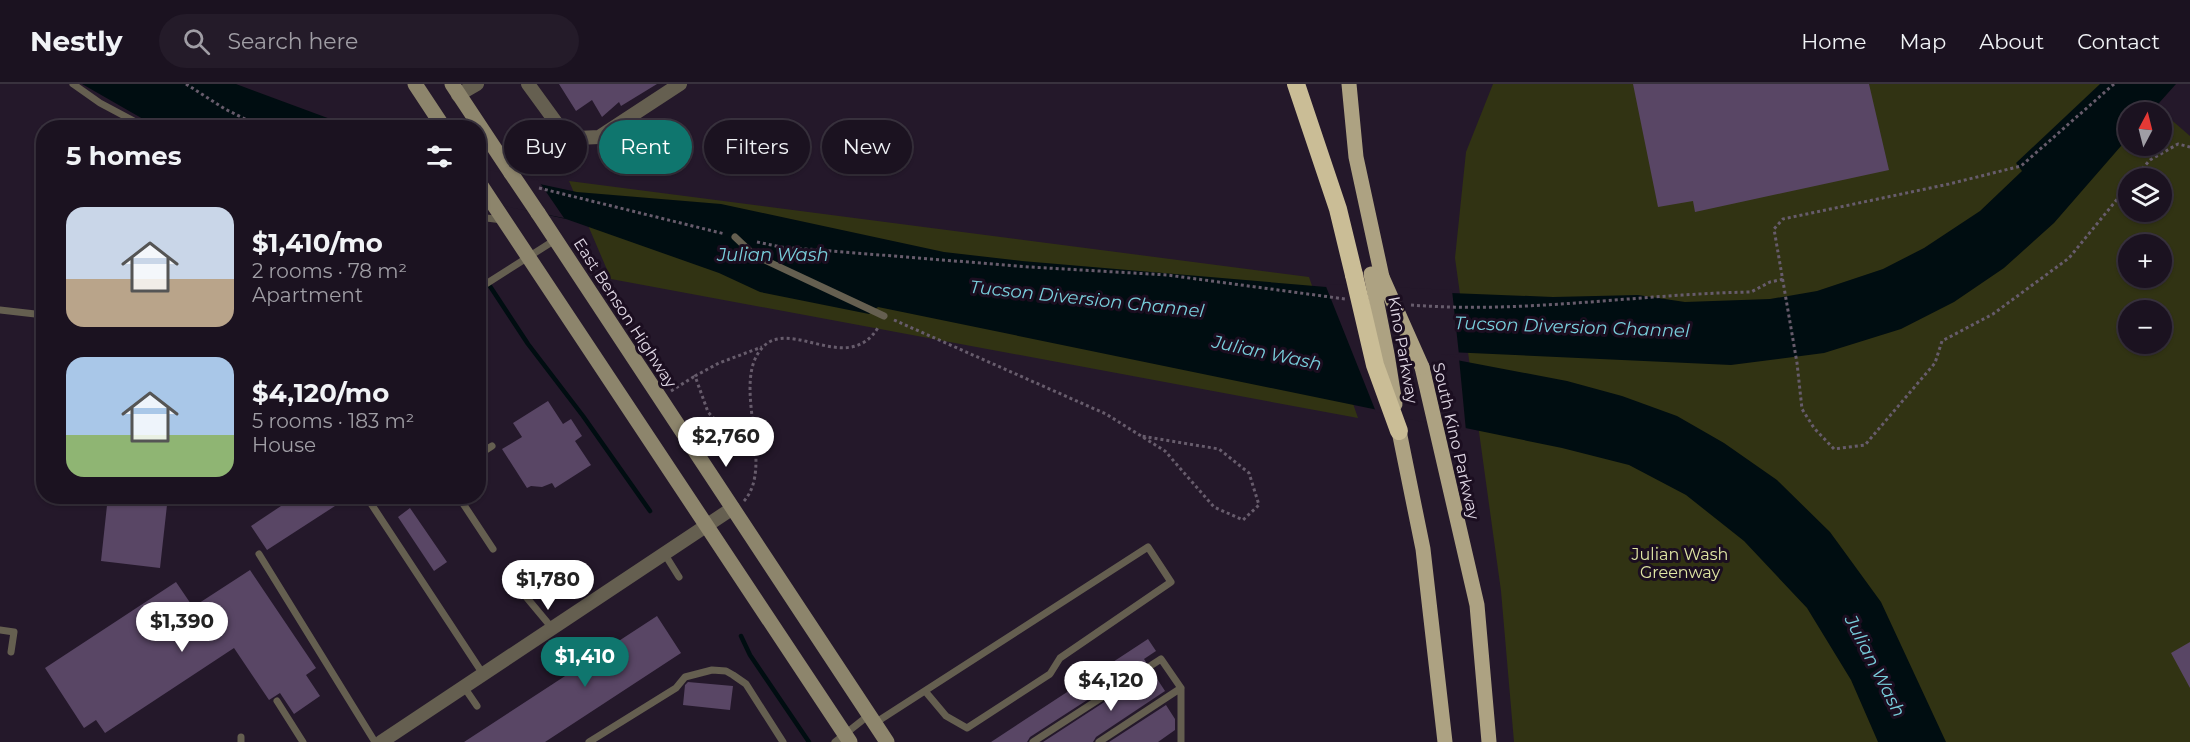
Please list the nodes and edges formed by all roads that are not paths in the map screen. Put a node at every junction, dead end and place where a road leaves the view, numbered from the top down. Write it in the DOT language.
graph roads {
  1 [pos="73,84"];
  2 [pos="415,84"];
  3 [pos="477,84"];
  4 [pos="528,84"];
  5 [pos="680,84"];
  6 [pos="1296,84"];
  7 [pos="1339,84"];
  8 [pos="1349,84"];
  9 [pos="455,89"];
  10 [pos="132,120"];
  11 [pos="439,120"];
  12 [pos="476,120"];
  13 [pos="486,135"];
  14 [pos="486,192"];
  15 [pos="486,218"];
  16 [pos="505,220"];
  17 [pos="735,237"];
  18 [pos="555,240"];
  19 [pos="529,257"];
  20 [pos="1369,275"];
  21 [pos="486,284"];
  22 [pos="0,310"];
  23 [pos="36,314"];
  24 [pos="884,316"];
  25 [pos="1399,431"];
  26 [pos="492,446"];
  27 [pos="486,450"];
  28 [pos="371,504"];
  29 [pos="463,504"];
  30 [pos="732,508"];
  31 [pos="707,524"];
  32 [pos="493,549"];
  33 [pos="664,553"];
  34 [pos="259,554"];
  35 [pos="680,577"];
  36 [pos="526,598"];
  37 [pos="552,628"];
  38 [pos="0,630"];
  39 [pos="11,652"];
  40 [pos="483,674"];
  41 [pos="464,687"];
  42 [pos="1181,688"];
  43 [pos="925,691"];
  44 [pos="277,701"];
  45 [pos="477,706"];
  46 [pos="872,719"];
  47 [pos="843,739"];
  48 [pos="1181,739"];
  49 [pos="303,742"];
  50 [pos="375,742"];
  51 [pos="381,742"];
  52 [pos="590,742"];
  53 [pos="783,742"];
  54 [pos="887,742"];
  55 [pos="1033,742"];
  56 [pos="1099,742"];
  57 [pos="1171,742"];
  58 [pos="1446,742"];
  59 [pos="1489,742"];
  1 -- 10 [label="lane"];
  2 -- 11 [label="main road"];
  3 -- 9 [label="street"];
  4 -- 5 [label="street"];
  6 -- 20 [label="highway"];
  7 -- 20 [label="main road, South Kino Parkway"];
  8 -- 20 [label="main road, South Kino Parkway"];
  9 -- 12 [label="main road, East Benson Highway, bridge"];
  13 -- 18 [label="main road, East Benson Highway, bridge"];
  14 -- 16 [label="main road"];
  15 -- 16 [label="lane"];
  16 -- 19 [label="main road"];
  17 -- 24 [label="lane"];
  18 -- 19 [label="lane"];
  18 -- 30 [label="main road, East Benson Highway"];
  19 -- 21 [label="lane"];
  19 -- 31 [label="main road"];
  20 -- 25 [label="highway, bridge"];
  20 -- 59 [label="main road, South Kino Parkway, bridge"];
  22 -- 23 [label="lane"];
  25 -- 58 [label="main road"];
  26 -- 27 [label="lane"];
  28 -- 40 [label="lane"];
  29 -- 32 [label="lane"];
  30 -- 31 [label="street"];
  30 -- 46 [label="main road, East Benson Highway"];
  31 -- 33 [label="street"];
  31 -- 47 [label="main road"];
  33 -- 35 [label="lane"];
  33 -- 37 [label="street"];
  34 -- 50 [label="lane"];
  36 -- 37 [label="lane"];
  37 -- 40 [label="street"];
  38 -- 39 [label="lane"];
  40 -- 41 [label="street"];
  41 -- 45 [label="lane"];
  41 -- 51 [label="street"];
  42 -- 48 [label="lane"];
  42 -- 55 [label="lane"];
  42 -- 56 [label="lane"];
  43 -- 43 [label="lane"];
  43 -- 46 [label="lane"];
  44 -- 49 [label="lane"];
  46 -- 47 [label="lane"];
  46 -- 54 [label="main road, East Benson Highway"];
  48 -- 57 [label="lane"];
  52 -- 53 [label="lane"];
}
